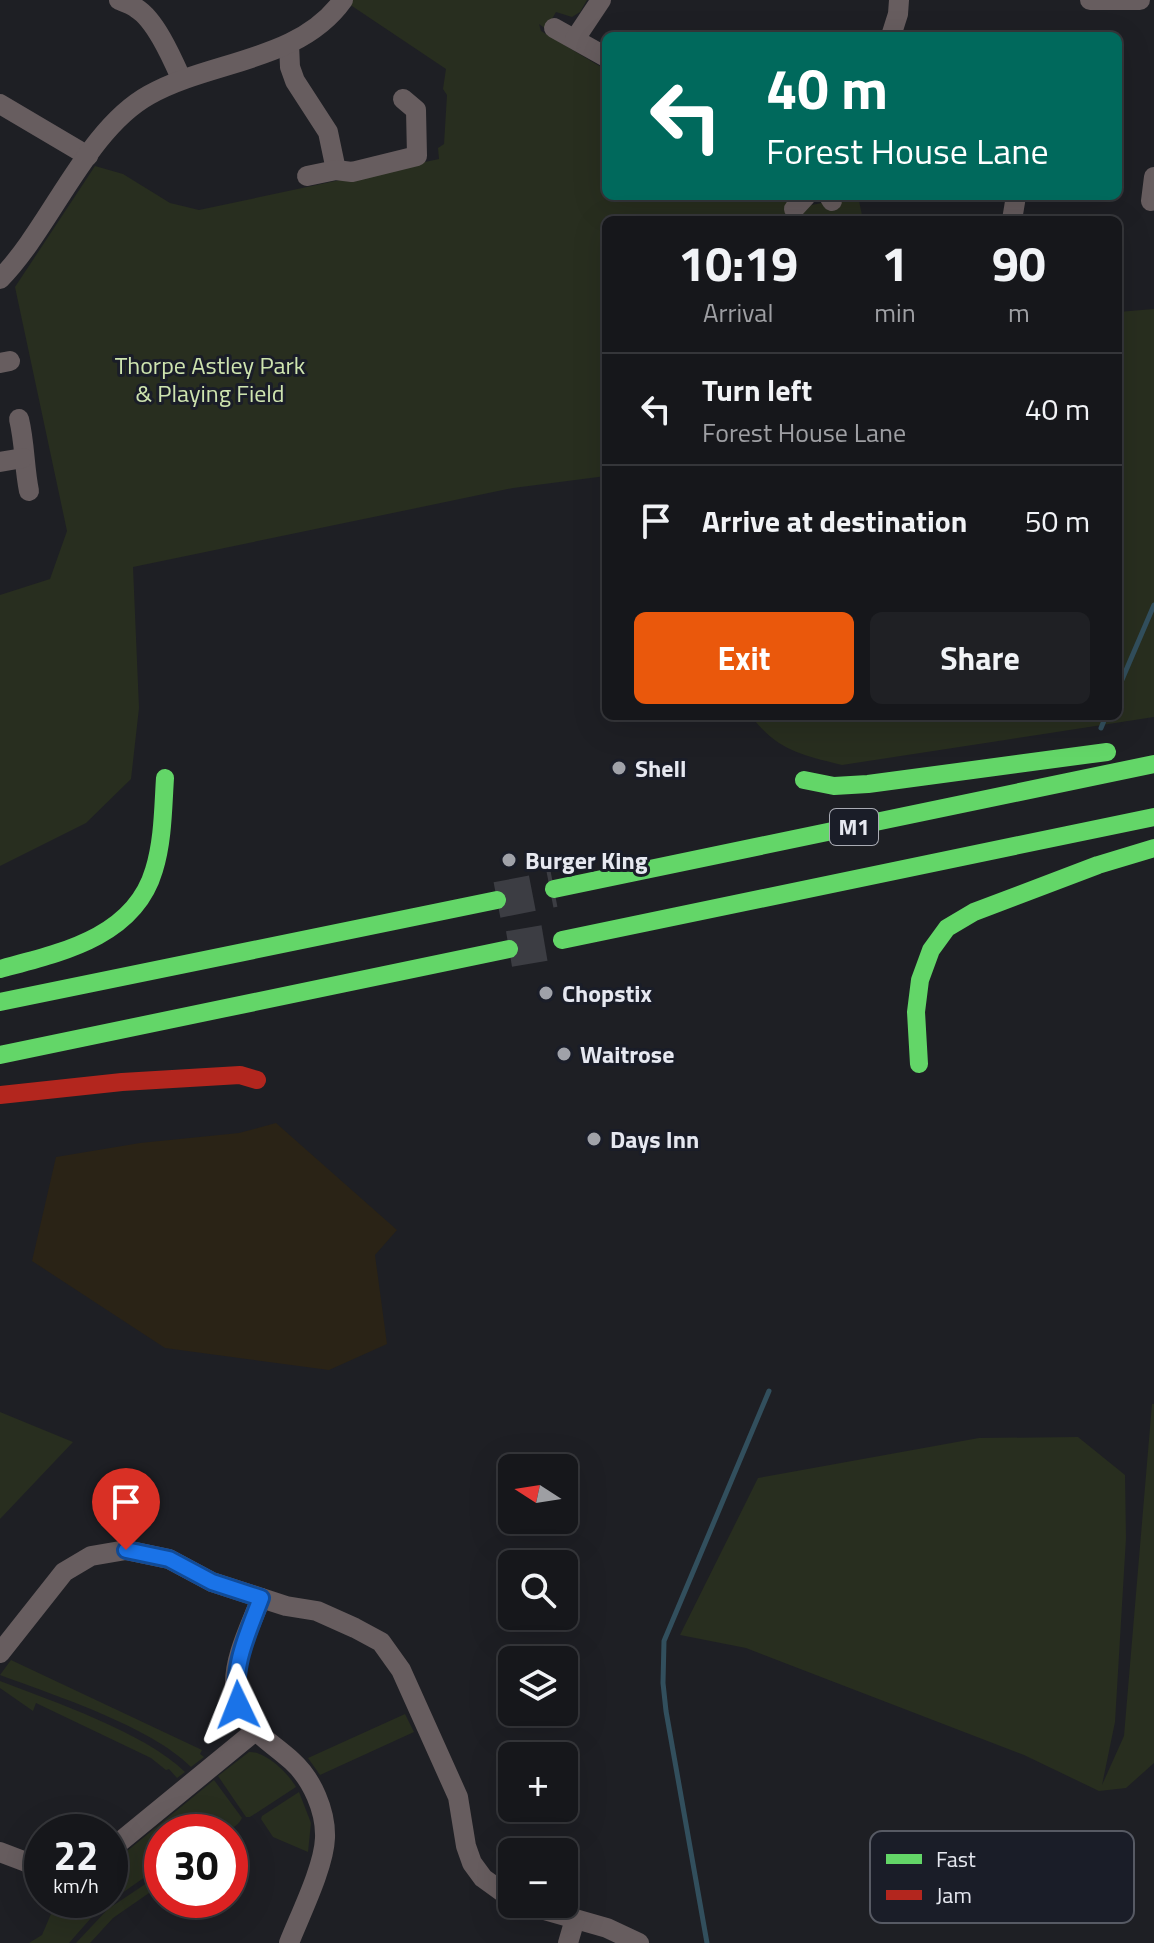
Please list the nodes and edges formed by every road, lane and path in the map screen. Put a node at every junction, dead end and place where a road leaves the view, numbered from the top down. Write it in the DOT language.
graph roads {
  1 [pos="119,0"];
  2 [pos="343,0"];
  3 [pos="601,0"];
  4 [pos="1090,0"];
  5 [pos="1140,0"];
  6 [pos="903,5"];
  7 [pos="554,28"];
  8 [pos="893,32"];
  9 [pos="575,39"];
  10 [pos="289,44"];
  11 [pos="602,55"];
  12 [pos="181,78"];
  13 [pos="403,99"];
  14 [pos="0,104"];
  15 [pos="88,156"];
  16 [pos="336,170"];
  17 [pos="307,176"];
  18 [pos="1154,177"];
  19 [pos="1151,201"];
  20 [pos="0,279"];
  21 [pos="19,419"];
  22 [pos="30,450"];
  23 [pos="0,462"];
  24 [pos="29,491"];
  25 [pos="1142,748"];
  26 [pos="1154,764"];
  27 [pos="165,778"];
  28 [pos="804,780"];
  29 [pos="1154,817"];
  30 [pos="1154,848"];
  31 [pos="554,889"];
  32 [pos="497,900"];
  33 [pos="562,940"];
  34 [pos="509,949"];
  35 [pos="0,969"];
  36 [pos="0,1002"];
  37 [pos="0,1055"];
  38 [pos="919,1064"];
  39 [pos="257,1080"];
  40 [pos="0,1095"];
  41 [pos="261,1598"];
  42 [pos="0,1653"];
  43 [pos="254,1732"];
  44 [pos="128,1835"];
  45 [pos="0,1852"];
  46 [pos="24,1861"];
  47 [pos="498,1889"];
  48 [pos="572,1918"];
  49 [pos="575,1919"];
  50 [pos="289,1943"];
  51 [pos="568,1943"];
  52 [pos="639,1943"];
  1 -- 12 [label="street"];
  2 -- 10 [label="street"];
  3 -- 9 [label="street"];
  4 -- 5 [label="street"];
  6 -- 8 [label="street"];
  7 -- 9 [label="street"];
  9 -- 11 [label="street"];
  10 -- 12 [label="street"];
  10 -- 16 [label="street"];
  12 -- 15 [label="street"];
  13 -- 16 [label="street"];
  14 -- 15 [label="street"];
  15 -- 20 [label="street"];
  16 -- 17 [label="street"];
  18 -- 19 [label="street"];
  21 -- 22 [label="street"];
  22 -- 23 [label="street"];
  22 -- 24 [label="street"];
  25 -- 28 [label="highway"];
  26 -- 31 [label="highway, M1"];
  27 -- 35 [label="highway"];
  29 -- 33 [label="highway, M1"];
  30 -- 38 [label="highway"];
  32 -- 36 [label="highway"];
  34 -- 37 [label="highway"];
  39 -- 40 [label="highway"];
  41 -- 42 [label="street"];
  41 -- 43 [label="street"];
  41 -- 47 [label="street"];
  43 -- 44 [label="street"];
  43 -- 50 [label="street"];
  45 -- 46 [label="street"];
  48 -- 49 [label="street"];
  49 -- 51 [label="street"];
  49 -- 52 [label="street"];
}
